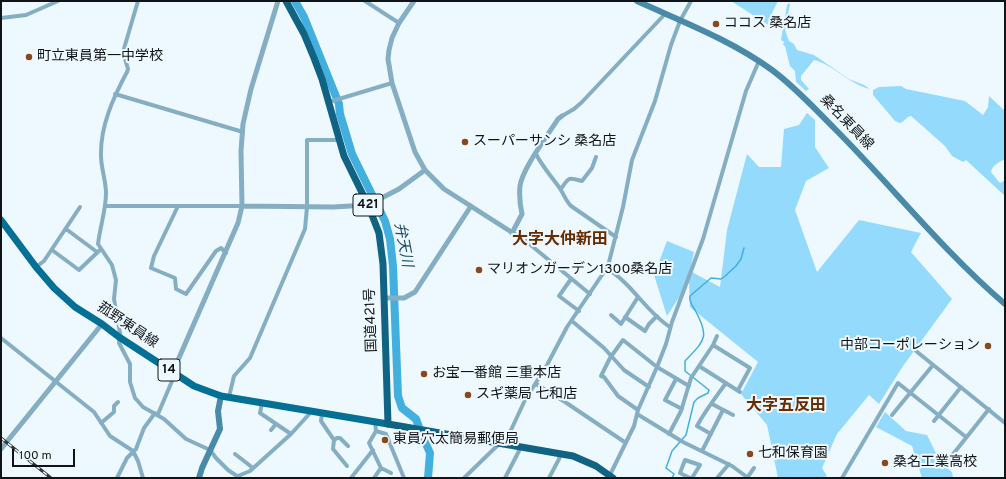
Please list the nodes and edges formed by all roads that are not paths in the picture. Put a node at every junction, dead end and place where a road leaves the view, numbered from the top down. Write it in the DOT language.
graph roads {
  1 [pos="58,1"];
  2 [pos="138,1"];
  3 [pos="278,1"];
  4 [pos="286,1"];
  5 [pos="365,1"];
  6 [pos="414,1"];
  7 [pos="637,1"];
  8 [pos="691,1"];
  9 [pos="664,14"];
  10 [pos="1,18"];
  11 [pos="680,21"];
  12 [pos="400,23"];
  13 [pos="759,61"];
  14 [pos="392,83"];
  15 [pos="115,94"];
  16 [pos="331,101"];
  17 [pos="562,116"];
  18 [pos="243,132"];
  19 [pos="339,140"];
  20 [pos="536,154"];
  21 [pos="596,157"];
  22 [pos="425,170"];
  23 [pos="561,189"];
  24 [pos="370,204"];
  25 [pos="105,206"];
  26 [pos="178,206"];
  27 [pos="242,206"];
  28 [pos="471,206"];
  29 [pos="80,207"];
  30 [pos="307,207"];
  31 [pos="1,221"];
  32 [pos="66,229"];
  33 [pos="512,232"];
  34 [pos="616,237"];
  35 [pos="527,242"];
  36 [pos="52,250"];
  37 [pos="99,250"];
  38 [pos="226,252"];
  39 [pos="36,267"];
  40 [pos="607,269"];
  41 [pos="571,279"];
  42 [pos="590,294"];
  43 [pos="638,297"];
  44 [pos="387,298"];
  45 [pos="1005,304"];
  46 [pos="579,311"];
  47 [pos="611,315"];
  48 [pos="657,316"];
  49 [pos="625,317"];
  50 [pos="572,321"];
  51 [pos="102,324"];
  52 [pos="670,328"];
  53 [pos="717,336"];
  54 [pos="118,337"];
  55 [pos="1,338"];
  56 [pos="713,346"];
  57 [pos="916,350"];
  58 [pos="612,356"];
  59 [pos="933,365"];
  60 [pos="699,366"];
  61 [pos="657,367"];
  62 [pos="173,373"];
  63 [pos="676,379"];
  64 [pos="56,381"];
  65 [pos="726,383"];
  66 [pos="536,384"];
  67 [pos="689,386"];
  68 [pos="648,387"];
  69 [pos="961,387"];
  70 [pos="911,393"];
  71 [pos="225,396"];
  72 [pos="118,402"];
  73 [pos="262,403"];
  74 [pos="712,404"];
  75 [pos="682,409"];
  76 [pos="988,409"];
  77 [pos="723,410"];
  78 [pos="312,412"];
  79 [pos="638,412"];
  80 [pos="322,413"];
  81 [pos="156,414"];
  82 [pos="733,415"];
  83 [pos="892,415"];
  84 [pos="939,415"];
  85 [pos="375,422"];
  86 [pos="934,422"];
  87 [pos="101,423"];
  88 [pos="1005,423"];
  89 [pos="276,424"];
  90 [pos="388,424"];
  91 [pos="271,430"];
  92 [pos="376,430"];
  93 [pos="291,434"];
  94 [pos="669,434"];
  95 [pos="710,434"];
  96 [pos="966,437"];
  97 [pos="334,440"];
  98 [pos="502,443"];
  99 [pos="626,444"];
  100 [pos="348,446"];
  101 [pos="520,446"];
  102 [pos="1,449"];
  103 [pos="210,450"];
  104 [pos="373,450"];
  105 [pos="133,451"];
  106 [pos="702,451"];
  107 [pos="561,453"];
  108 [pos="236,454"];
  109 [pos="946,463"];
  110 [pos="728,464"];
  111 [pos="347,466"];
  112 [pos="253,468"];
  113 [pos="381,468"];
  114 [pos="754,468"];
  115 [pos="392,473"];
  116 [pos="239,477"];
  117 [pos="611,477"];
  118 [pos="747,477"];
  119 [pos="117,478"];
  120 [pos="143,478"];
  121 [pos="199,478"];
  122 [pos="351,478"];
  123 [pos="374,478"];
  124 [pos="404,478"];
  125 [pos="464,478"];
  126 [pos="505,478"];
  127 [pos="549,478"];
  128 [pos="691,478"];
  129 [pos="718,478"];
  130 [pos="842,478"];
  1 -- 10 [label="street"];
  2 -- 15 [label="street"];
  3 -- 18 [label="street"];
  4 -- 16 [label="highway, 国道421号 / 421"];
  5 -- 12 [label="street"];
  6 -- 12 [label="street"];
  7 -- 9 [label="main road, 桑名東員線"];
  8 -- 11 [label="street"];
  9 -- 11 [label="main road, 桑名東員線"];
  9 -- 17 [label="street"];
  11 -- 13 [label="main road, 桑名東員線"];
  11 -- 34 [label="street"];
  12 -- 14 [label="street"];
  13 -- 45 [label="main road, 桑名東員線"];
  13 -- 52 [label="street"];
  14 -- 16 [label="street"];
  14 -- 22 [label="street"];
  15 -- 18 [label="street"];
  15 -- 25 [label="street"];
  16 -- 19 [label="highway, 国道421号 / 421"];
  17 -- 20 [label="street"];
  18 -- 27 [label="street"];
  19 -- 24 [label="highway, 国道421号 / 421"];
  19 -- 30 [label="street"];
  20 -- 23 [label="street"];
  20 -- 33 [label="street"];
  21 -- 23 [label="street"];
  22 -- 24 [label="street"];
  22 -- 28 [label="street"];
  23 -- 34 [label="street"];
  24 -- 30 [label="street"];
  24 -- 44 [label="highway, 国道421号 / 421"];
  25 -- 26 [label="street"];
  25 -- 37 [label="street"];
  26 -- 27 [label="street"];
  26 -- 38 [label="street"];
  27 -- 30 [label="street"];
  27 -- 38 [label="street"];
  28 -- 33 [label="street"];
  28 -- 44 [label="street"];
  29 -- 32 [label="street"];
  30 -- 71 [label="street"];
  31 -- 39 [label="main road, 菰野東員線 / 14"];
  32 -- 36 [label="street"];
  32 -- 37 [label="street"];
  33 -- 35 [label="street"];
  34 -- 40 [label="street"];
  35 -- 41 [label="street"];
  36 -- 37 [label="street"];
  36 -- 39 [label="street"];
  37 -- 54 [label="street"];
  38 -- 62 [label="street"];
  39 -- 51 [label="main road, 菰野東員線 / 14"];
  40 -- 42 [label="street"];
  40 -- 43 [label="street"];
  41 -- 42 [label="street"];
  41 -- 46 [label="street"];
  42 -- 46 [label="street"];
  43 -- 48 [label="street"];
  43 -- 49 [label="street"];
  44 -- 90 [label="highway, 国道421号 / 421"];
  46 -- 50 [label="street"];
  47 -- 49 [label="street"];
  48 -- 49 [label="street"];
  48 -- 52 [label="street"];
  50 -- 58 [label="street"];
  50 -- 66 [label="street"];
  51 -- 54 [label="main road, 菰野東員線 / 14"];
  51 -- 64 [label="street"];
  52 -- 61 [label="street"];
  53 -- 56 [label="street"];
  54 -- 62 [label="main road, 菰野東員線 / 14"];
  54 -- 81 [label="street"];
  55 -- 64 [label="street"];
  56 -- 60 [label="street"];
  56 -- 65 [label="street"];
  57 -- 59 [label="street"];
  58 -- 61 [label="street"];
  58 -- 68 [label="street"];
  58 -- 79 [label="street"];
  59 -- 69 [label="street"];
  59 -- 70 [label="street"];
  60 -- 65 [label="street"];
  60 -- 67 [label="street"];
  61 -- 63 [label="street"];
  61 -- 68 [label="street"];
  62 -- 71 [label="main road, 菰野東員線 / 14"];
  62 -- 81 [label="street"];
  63 -- 67 [label="street"];
  63 -- 75 [label="street"];
  64 -- 87 [label="street"];
  64 -- 102 [label="street"];
  65 -- 74 [label="street"];
  66 -- 98 [label="street"];
  66 -- 99 [label="street"];
  67 -- 75 [label="street"];
  68 -- 79 [label="street"];
  69 -- 76 [label="street"];
  69 -- 84 [label="street"];
  70 -- 83 [label="street"];
  70 -- 84 [label="street"];
  70 -- 130 [label="street"];
  71 -- 73 [label="main road, 菰野東員線 / 14"];
  71 -- 103 [label="main road"];
  72 -- 87 [label="street"];
  73 -- 78 [label="main road, 菰野東員線 / 14"];
  73 -- 89 [label="street"];
  74 -- 77 [label="street"];
  74 -- 95 [label="street"];
  75 -- 94 [label="street"];
  76 -- 88 [label="street"];
  76 -- 96 [label="street"];
  77 -- 82 [label="street"];
  77 -- 95 [label="street"];
  78 -- 80 [label="main road, 菰野東員線 / 14"];
  78 -- 93 [label="street"];
  79 -- 94 [label="street"];
  79 -- 99 [label="street"];
  80 -- 85 [label="main road, 菰野東員線 / 14"];
  80 -- 97 [label="street"];
  81 -- 103 [label="street"];
  81 -- 105 [label="street"];
  84 -- 86 [label="street"];
  84 -- 96 [label="street"];
  85 -- 90 [label="main road, 菰野東員線 / 14"];
  85 -- 92 [label="street"];
  87 -- 105 [label="street"];
  89 -- 91 [label="street"];
  89 -- 93 [label="street"];
  90 -- 98 [label="highway"];
  92 -- 104 [label="street"];
  92 -- 124 [label="street"];
  93 -- 112 [label="street"];
  94 -- 106 [label="street"];
  95 -- 106 [label="street"];
  96 -- 109 [label="street"];
  97 -- 100 [label="street"];
  97 -- 111 [label="street"];
  98 -- 101 [label="highway"];
  98 -- 125 [label="street"];
  99 -- 117 [label="street"];
  101 -- 107 [label="highway"];
  101 -- 126 [label="street"];
  103 -- 116 [label="street"];
  103 -- 121 [label="main road"];
  104 -- 113 [label="street"];
  104 -- 122 [label="street"];
  105 -- 119 [label="street"];
  105 -- 120 [label="street"];
  106 -- 110 [label="street"];
  107 -- 117 [label="highway"];
  107 -- 127 [label="street"];
  108 -- 112 [label="street"];
  110 -- 118 [label="street"];
  110 -- 129 [label="street"];
  112 -- 116 [label="street"];
  113 -- 115 [label="street"];
  113 -- 123 [label="street"];
  114 -- 118 [label="street"];
  128 -- 128 [label="street"];
}
